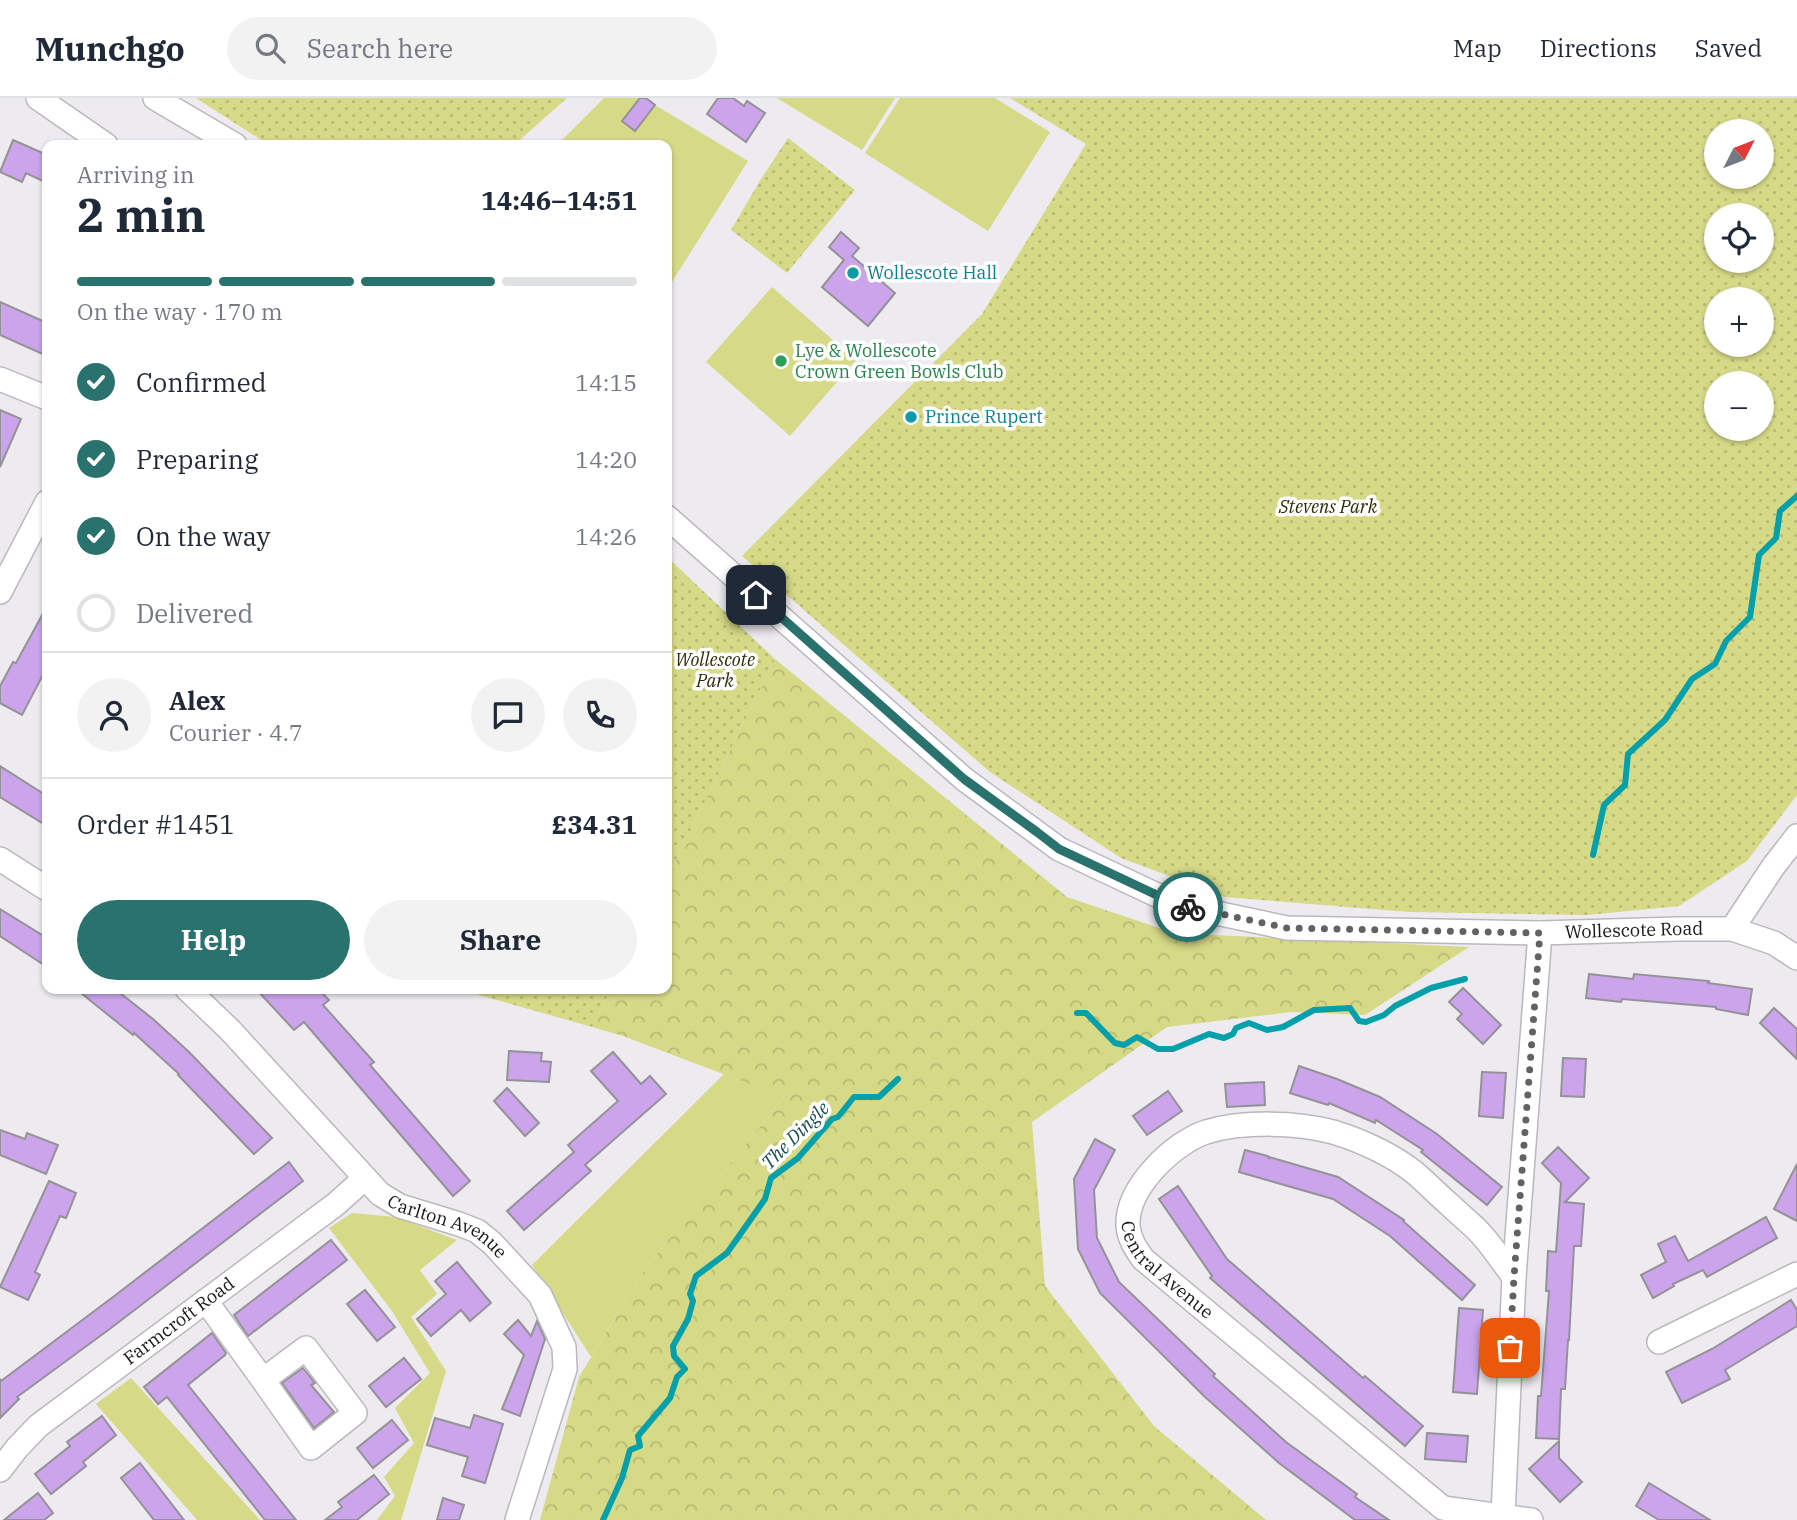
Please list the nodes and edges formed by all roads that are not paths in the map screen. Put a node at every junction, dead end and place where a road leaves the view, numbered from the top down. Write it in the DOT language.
graph roads {
  1 [pos="37,98"];
  2 [pos="155,98"];
  3 [pos="99,140"];
  4 [pos="226,140"];
  5 [pos="0,379"];
  6 [pos="42,396"];
  7 [pos="42,512"];
  8 [pos="672,521"];
  9 [pos="0,592"];
  10 [pos="1797,836"];
  11 [pos="0,859"];
  12 [pos="1773,867"];
  13 [pos="1797,868"];
  14 [pos="42,886"];
  15 [pos="1732,929"];
  16 [pos="1540,933"];
  17 [pos="1797,958"];
  18 [pos="192,994"];
  19 [pos="365,1178"];
  20 [pos="1797,1274"];
  21 [pos="1514,1277"];
  22 [pos="206,1301"];
  23 [pos="1659,1342"];
  24 [pos="263,1380"];
  25 [pos="0,1470"];
  26 [pos="1503,1515"];
  27 [pos="517,1520"];
  28 [pos="1531,1520"];
  1 -- 3 [label="street"];
  2 -- 4 [label="street"];
  5 -- 6 [label="street"];
  7 -- 9 [label="street"];
  8 -- 16 [label="street, Wollescote Road"];
  10 -- 12 [label="street"];
  11 -- 14 [label="street"];
  12 -- 13 [label="street"];
  12 -- 15 [label="street"];
  15 -- 16 [label="street, Wollescote Road"];
  15 -- 17 [label="street, Wollescote Road"];
  16 -- 21 [label="street"];
  18 -- 19 [label="street, Carlton Avenue"];
  19 -- 22 [label="street, Farmcroft Road"];
  19 -- 27 [label="street, Carlton Avenue"];
  20 -- 23 [label="street"];
  21 -- 26 [label="street"];
  21 -- 26 [label="street, Central Avenue"];
  22 -- 24 [label="street"];
  22 -- 25 [label="street, Farmcroft Road"];
  26 -- 28 [label="street, Central Avenue"];
}
